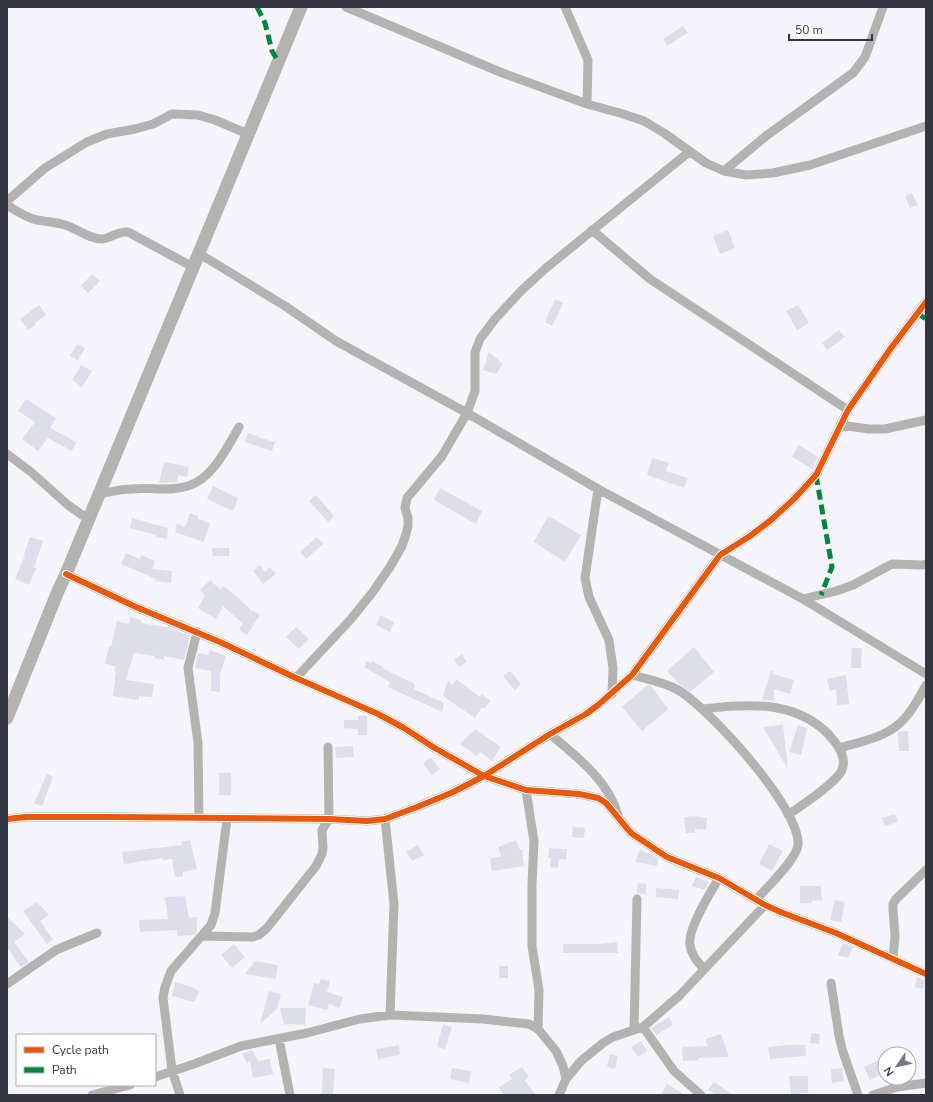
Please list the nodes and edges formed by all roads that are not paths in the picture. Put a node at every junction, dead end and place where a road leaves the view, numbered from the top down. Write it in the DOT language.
graph roads {
  1 [pos="301,7"];
  2 [pos="346,7"];
  3 [pos="565,7"];
  4 [pos="883,7"];
  5 [pos="587,104"];
  6 [pos="926,126"];
  7 [pos="248,134"];
  8 [pos="690,152"];
  9 [pos="724,171"];
  10 [pos="7,201"];
  11 [pos="7,205"];
  12 [pos="592,230"];
  13 [pos="198,253"];
  14 [pos="192,267"];
  15 [pos="926,302"];
  16 [pos="848,410"];
  17 [pos="467,413"];
  18 [pos="926,420"];
  19 [pos="840,425"];
  20 [pos="239,427"];
  21 [pos="7,454"];
  22 [pos="598,489"];
  23 [pos="99,494"];
  24 [pos="88,519"];
  25 [pos="720,555"];
  26 [pos="926,564"];
  27 [pos="66,574"];
  28 [pos="803,599"];
  29 [pos="197,632"];
  30 [pos="926,674"];
  31 [pos="632,675"];
  32 [pos="296,678"];
  33 [pos="926,685"];
  34 [pos="612,694"];
  35 [pos="702,709"];
  36 [pos="7,718"];
  37 [pos="550,734"];
  38 [pos="328,747"];
  39 [pos="839,748"];
  40 [pos="484,776"];
  41 [pos="526,790"];
  42 [pos="788,815"];
  43 [pos="199,818"];
  44 [pos="385,818"];
  45 [pos="7,819"];
  46 [pos="226,819"];
  47 [pos="328,819"];
  48 [pos="620,820"];
  49 [pos="926,870"];
  50 [pos="718,878"];
  51 [pos="637,899"];
  52 [pos="756,900"];
  53 [pos="765,905"];
  54 [pos="97,933"];
  55 [pos="202,936"];
  56 [pos="894,959"];
  57 [pos="704,969"];
  58 [pos="926,974"];
  59 [pos="831,983"];
  60 [pos="7,984"];
  61 [pos="390,1015"];
  62 [pos="538,1029"];
  63 [pos="638,1029"];
  64 [pos="279,1039"];
  65 [pos="172,1070"];
  66 [pos="156,1077"];
  67 [pos="566,1079"];
  68 [pos="926,1083"];
  69 [pos="126,1086"];
  70 [pos="92,1095"];
  71 [pos="180,1095"];
  72 [pos="290,1095"];
  73 [pos="559,1095"];
  74 [pos="701,1095"];
  75 [pos="858,1095"];
  76 [pos="873,1095"];
  1 -- 7 [label="main road"];
  2 -- 5 [label="street"];
  3 -- 5 [label="street"];
  4 -- 9 [label="street"];
  5 -- 8 [label="street"];
  6 -- 9 [label="street"];
  7 -- 10 [label="street"];
  7 -- 13 [label="main road"];
  8 -- 9 [label="street"];
  8 -- 12 [label="street"];
  11 -- 14 [label="street"];
  12 -- 16 [label="street"];
  12 -- 17 [label="street"];
  13 -- 14 [label="main road"];
  13 -- 17 [label="street"];
  14 -- 23 [label="main road"];
  15 -- 16 [label="street"];
  16 -- 19 [label="street"];
  17 -- 22 [label="street"];
  17 -- 32 [label="street"];
  18 -- 19 [label="street"];
  19 -- 25 [label="street"];
  20 -- 23 [label="street"];
  21 -- 24 [label="street"];
  22 -- 25 [label="street"];
  22 -- 34 [label="street"];
  23 -- 24 [label="main road"];
  24 -- 27 [label="main road"];
  25 -- 28 [label="street"];
  25 -- 31 [label="street"];
  26 -- 28 [label="street"];
  27 -- 29 [label="street"];
  27 -- 36 [label="main road"];
  28 -- 30 [label="street"];
  29 -- 32 [label="street"];
  29 -- 43 [label="street"];
  31 -- 34 [label="street"];
  31 -- 35 [label="street"];
  32 -- 40 [label="street"];
  33 -- 39 [label="street"];
  34 -- 37 [label="street"];
  35 -- 39 [label="street"];
  35 -- 42 [label="street"];
  37 -- 40 [label="street"];
  37 -- 48 [label="street"];
  38 -- 47 [label="street"];
  39 -- 42 [label="street"];
  40 -- 41 [label="street"];
  40 -- 44 [label="street"];
  41 -- 48 [label="street"];
  41 -- 62 [label="street"];
  42 -- 52 [label="street"];
  43 -- 45 [label="street"];
  43 -- 46 [label="street"];
  44 -- 47 [label="street"];
  44 -- 61 [label="street"];
  46 -- 47 [label="street"];
  46 -- 55 [label="street"];
  47 -- 55 [label="street"];
  48 -- 50 [label="street"];
  49 -- 56 [label="street"];
  50 -- 52 [label="street"];
  50 -- 57 [label="street"];
  51 -- 63 [label="street"];
  52 -- 53 [label="street"];
  53 -- 56 [label="street"];
  53 -- 57 [label="street"];
  54 -- 60 [label="street"];
  55 -- 65 [label="street"];
  56 -- 58 [label="street"];
  57 -- 63 [label="street"];
  59 -- 75 [label="street"];
  61 -- 62 [label="street"];
  61 -- 64 [label="street"];
  62 -- 67 [label="street"];
  63 -- 67 [label="street"];
  63 -- 74 [label="street"];
  64 -- 65 [label="street"];
  64 -- 72 [label="street"];
  65 -- 66 [label="street"];
  65 -- 71 [label="street"];
  67 -- 73 [label="street"];
  68 -- 76 [label="street"];
  69 -- 70 [label="street"];
}
